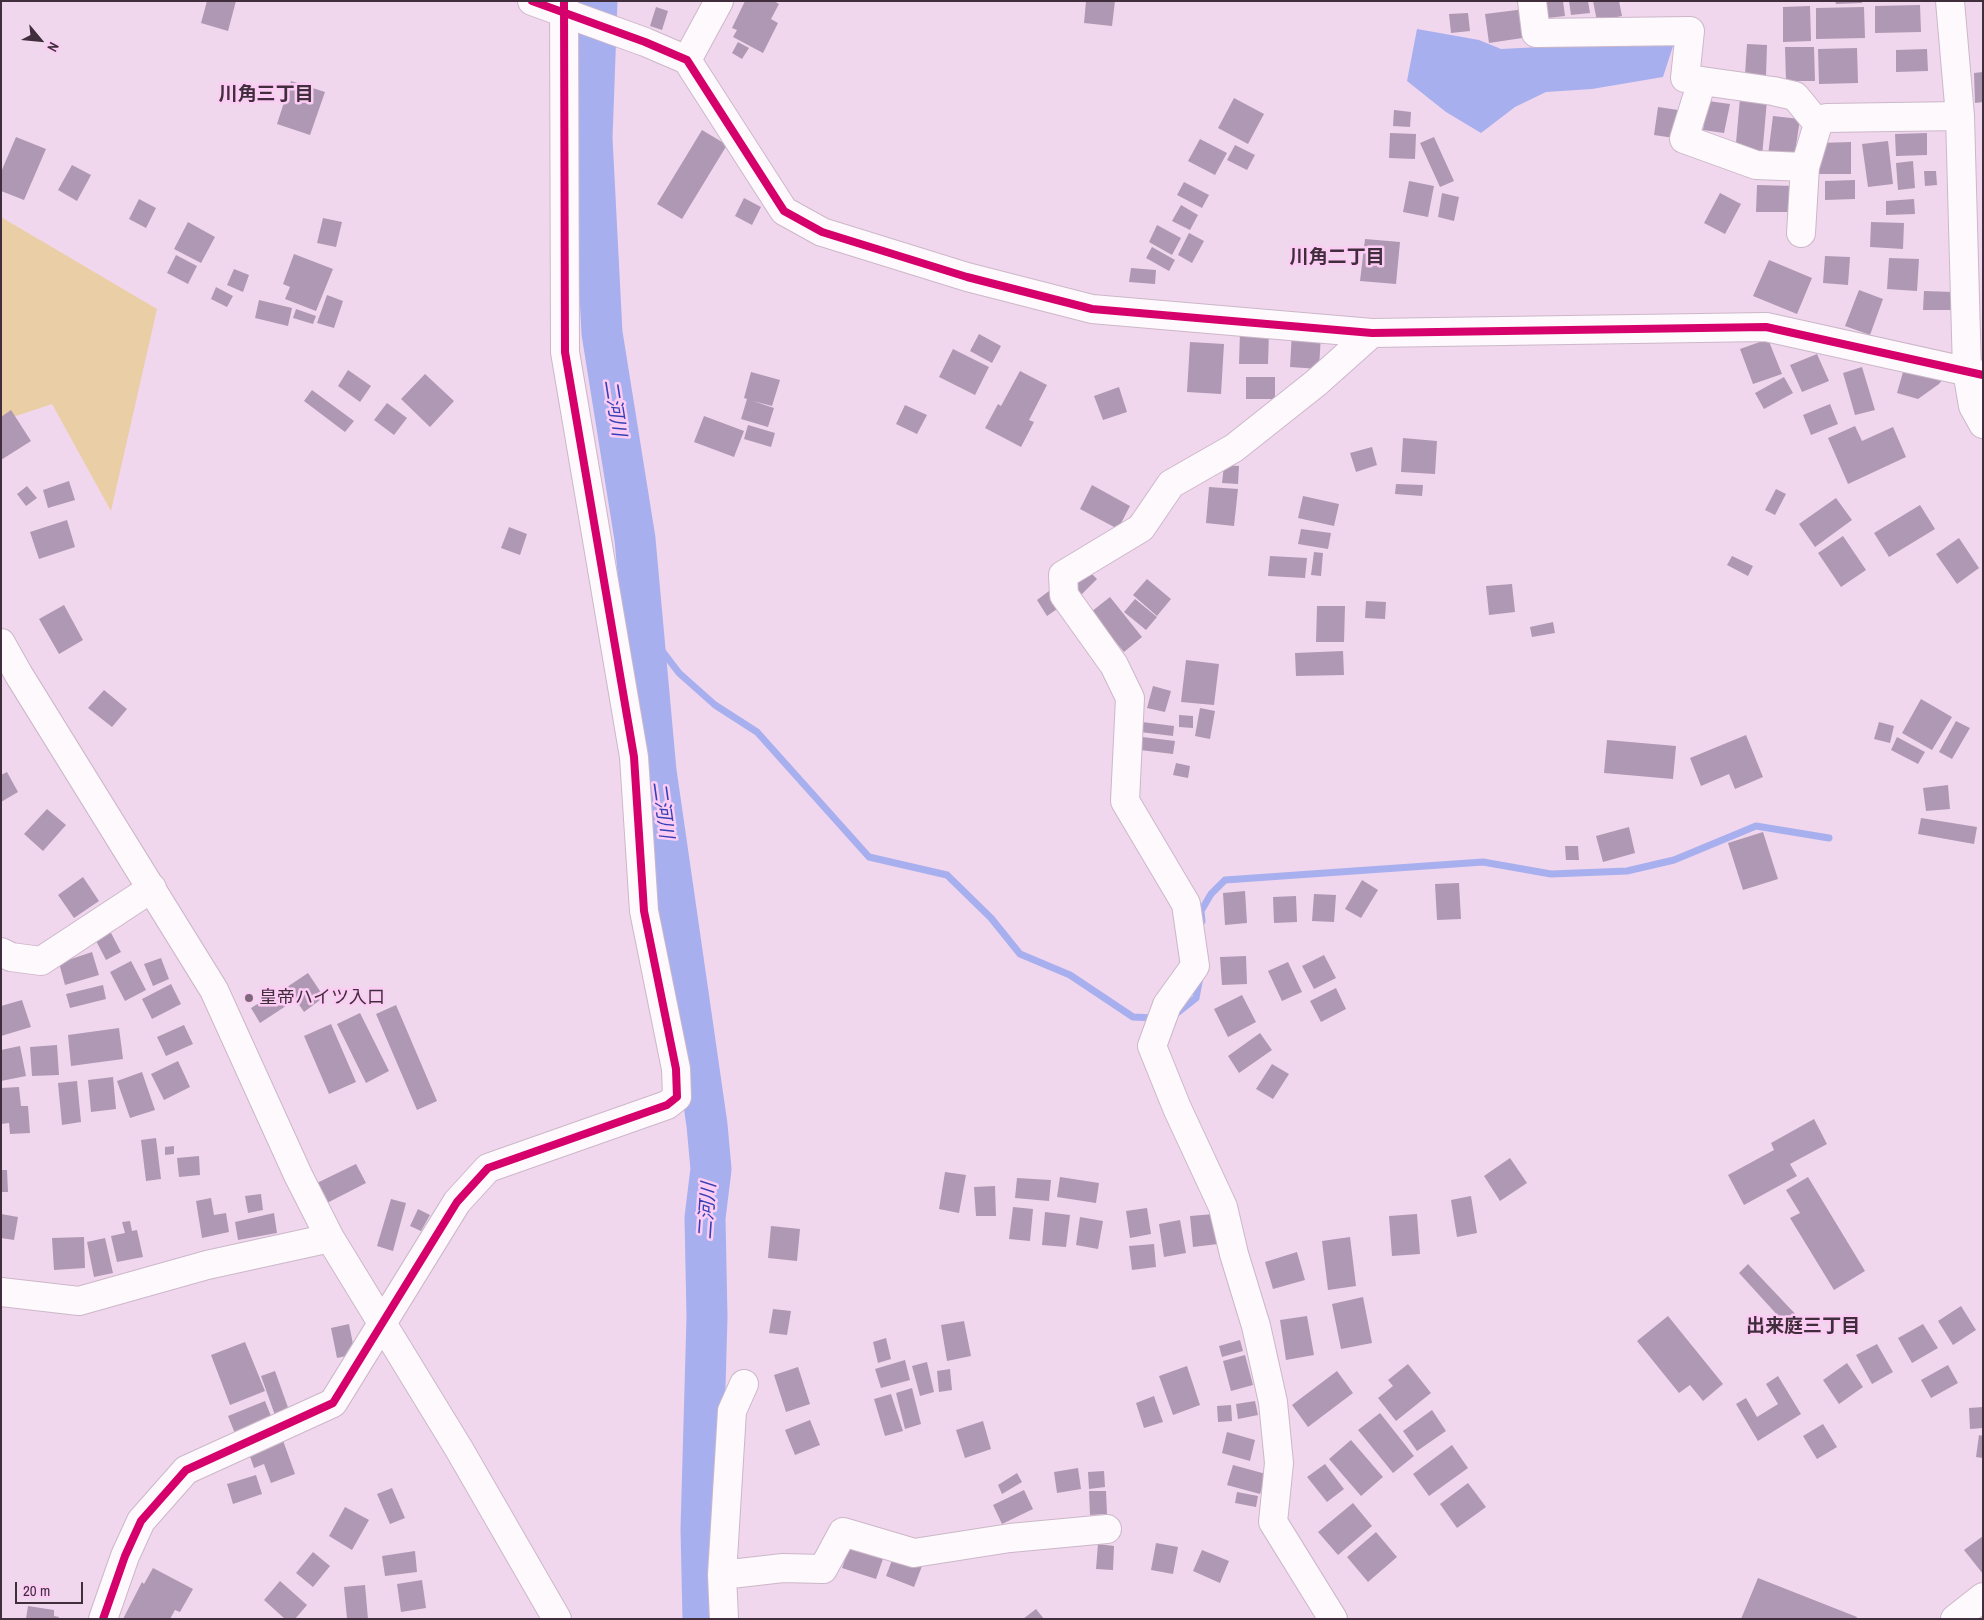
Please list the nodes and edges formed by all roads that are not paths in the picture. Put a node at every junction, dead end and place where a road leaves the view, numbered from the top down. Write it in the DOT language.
graph roads {
  1 [pos="532,1"];
  2 [pos="718,1"];
  3 [pos="1532,1"];
  4 [pos="1950,1"];
  5 [pos="568,10"];
  6 [pos="687,60"];
  7 [pos="1702,81"];
  8 [pos="1960,116"];
  9 [pos="1818,124"];
  10 [pos="1805,167"];
  11 [pos="1801,232"];
  12 [pos="1372,333"];
  13 [pos="1975,373"];
  14 [pos="1983,424"];
  15 [pos="1,643"];
  16 [pos="152,888"];
  17 [pos="1,952"];
  18 [pos="330,1238"];
  19 [pos="1,1292"];
  20 [pos="381,1322"];
  21 [pos="744,1384"];
  22 [pos="1107,1529"];
  23 [pos="722,1575"];
  24 [pos="1983,1597"];
  25 [pos="103,1619"];
  26 [pos="557,1619"];
  27 [pos="724,1619"];
  28 [pos="1333,1619"];
  29 [pos="1955,1619"];
  1 -- 5 [label="street"];
  2 -- 6 [label="street"];
  3 -- 7 [label="street"];
  4 -- 8 [label="street"];
  5 -- 6 [label="street"];
  5 -- 20 [label="street"];
  6 -- 12 [label="street"];
  7 -- 9 [label="street"];
  7 -- 10 [label="street"];
  8 -- 9 [label="street"];
  8 -- 13 [label="street"];
  9 -- 10 [label="street"];
  10 -- 11 [label="street"];
  12 -- 13 [label="street"];
  12 -- 28 [label="street"];
  13 -- 14 [label="street"];
  15 -- 16 [label="street"];
  16 -- 17 [label="street"];
  16 -- 18 [label="street"];
  18 -- 19 [label="street"];
  18 -- 20 [label="street"];
  20 -- 25 [label="street"];
  20 -- 26 [label="street"];
  21 -- 23 [label="street"];
  22 -- 23 [label="street"];
  23 -- 27 [label="street"];
  24 -- 29 [label="street"];
}
